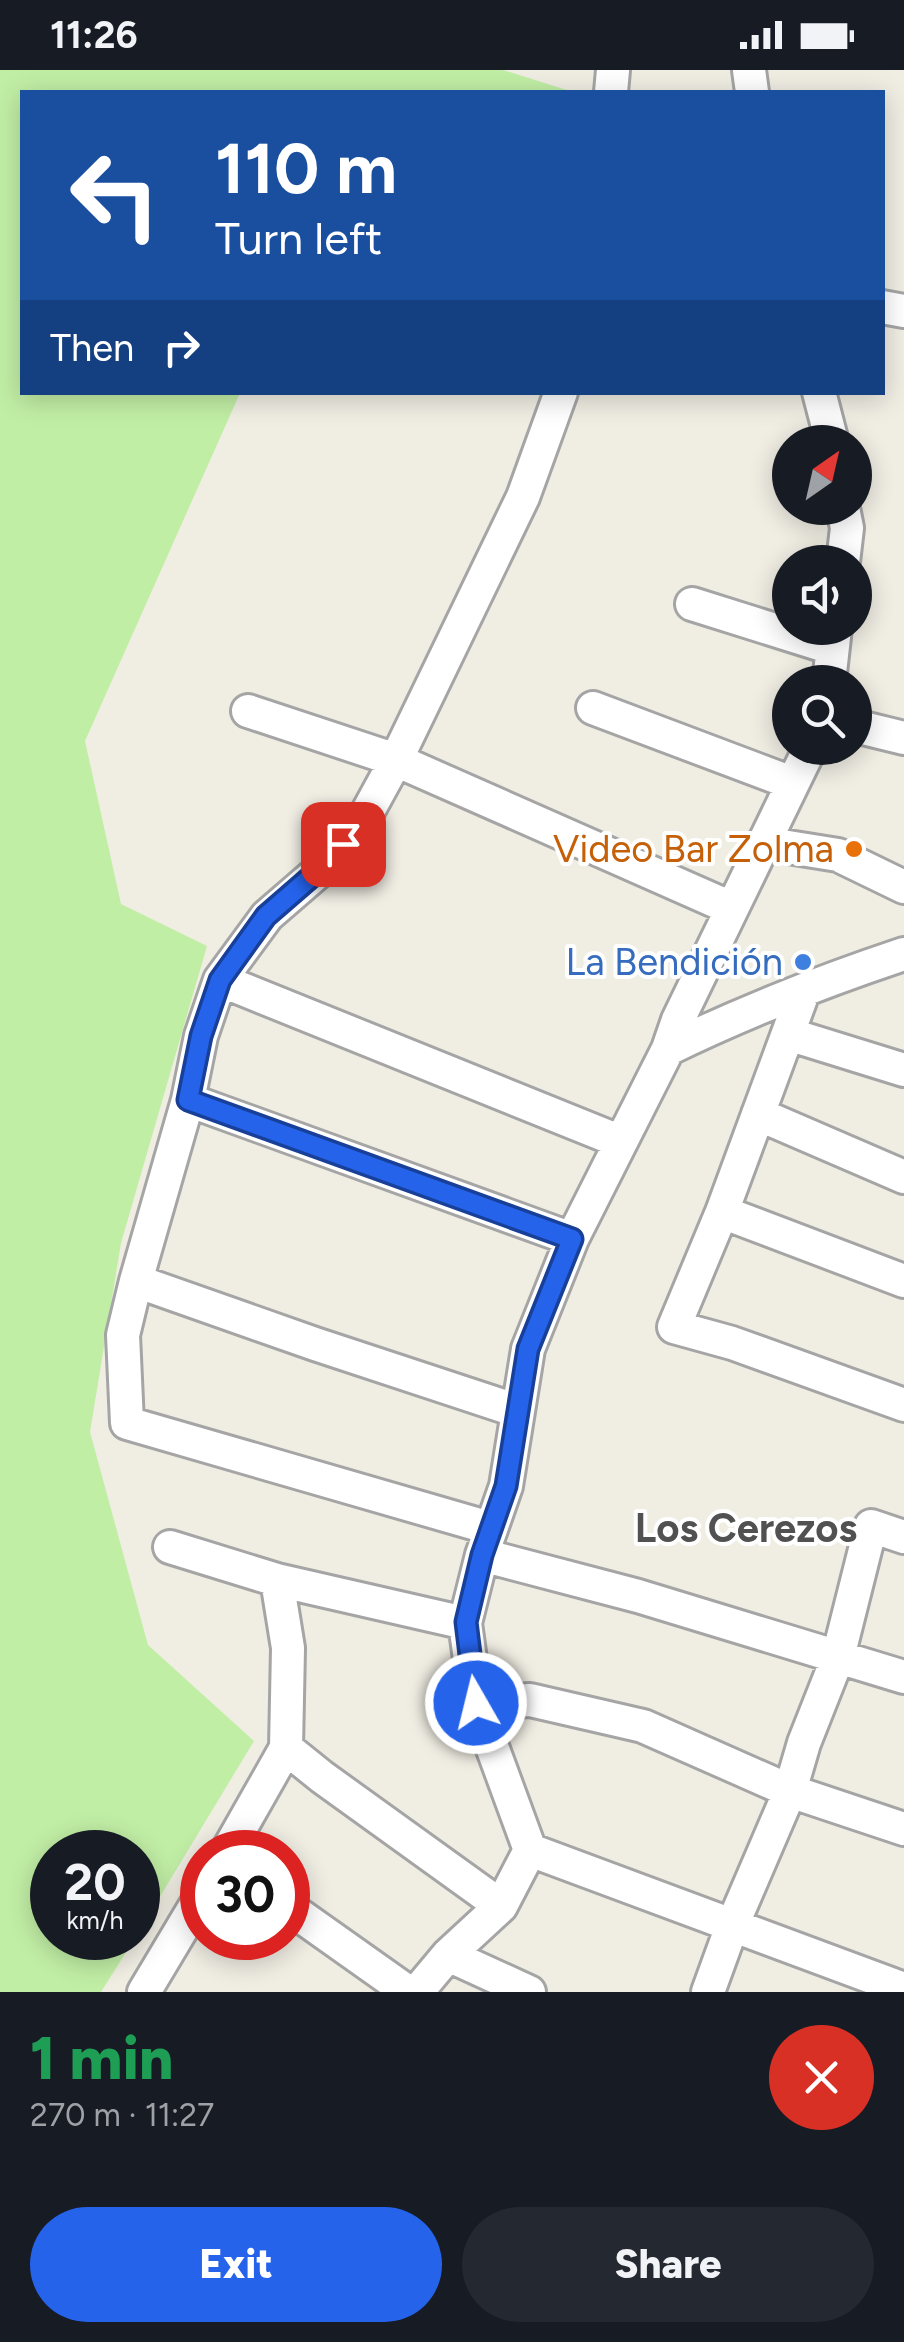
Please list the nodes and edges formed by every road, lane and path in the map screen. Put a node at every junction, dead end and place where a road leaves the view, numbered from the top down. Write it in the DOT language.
graph roads {
  1 [pos="561,395"];
  2 [pos="820,395"];
  3 [pos="828,425"];
  4 [pos="692,604"];
  5 [pos="772,623"];
  6 [pos="594,708"];
  7 [pos="248,711"];
  8 [pos="872,730"];
  9 [pos="904,738"];
  10 [pos="396,760"];
  11 [pos="801,765"];
  12 [pos="792,783"];
  13 [pos="763,842"];
  14 [pos="904,887"];
  15 [pos="732,908"];
  16 [pos="904,954"];
  17 [pos="220,980"];
  18 [pos="804,990"];
  19 [pos="788,1034"];
  20 [pos="668,1049"];
  21 [pos="904,1070"];
  22 [pos="188,1100"];
  23 [pos="758,1114"];
  24 [pos="620,1141"];
  25 [pos="904,1177"];
  26 [pos="722,1212"];
  27 [pos="572,1239"];
  28 [pos="136,1281"];
  29 [pos="904,1281"];
  30 [pos="904,1405"];
  31 [pos="518,1411"];
  32 [pos="904,1537"];
  33 [pos="486,1541"];
  34 [pos="170,1547"];
  35 [pos="277,1580"];
  36 [pos="466,1622"];
  37 [pos="838,1656"];
  38 [pos="904,1676"];
  39 [pos="476,1703"];
  40 [pos="286,1748"];
  41 [pos="790,1791"];
  42 [pos="904,1829"];
  43 [pos="239,1830"];
  44 [pos="530,1850"];
  45 [pos="501,1906"];
  46 [pos="310,1923"];
  47 [pos="732,1926"];
  48 [pos="180,1940"];
  49 [pos="448,1955"];
  50 [pos="158,1987"];
  51 [pos="904,1989"];
  52 [pos="408,1992"];
  53 [pos="417,1992"];
  54 [pos="529,1992"];
  55 [pos="708,1992"];
  1 -- 10 [label="street"];
  2 -- 3 [label="street"];
  4 -- 5 [label="street"];
  6 -- 12 [label="street"];
  7 -- 10 [label="street"];
  8 -- 9 [label="street"];
  10 -- 15 [label="street"];
  10 -- 17 [label="street"];
  11 -- 12 [label="street"];
  12 -- 13 [label="street"];
  13 -- 14 [label="street"];
  13 -- 15 [label="street"];
  15 -- 20 [label="street"];
  16 -- 18 [label="street"];
  17 -- 22 [label="street"];
  17 -- 24 [label="street"];
  18 -- 19 [label="street"];
  18 -- 20 [label="street"];
  19 -- 21 [label="street"];
  19 -- 23 [label="street"];
  20 -- 24 [label="street"];
  22 -- 27 [label="street"];
  22 -- 28 [label="street"];
  23 -- 25 [label="street"];
  23 -- 26 [label="street"];
  24 -- 27 [label="street"];
  26 -- 29 [label="street"];
  26 -- 30 [label="street"];
  27 -- 31 [label="street"];
  28 -- 31 [label="street"];
  28 -- 33 [label="street"];
  31 -- 33 [label="street"];
  32 -- 37 [label="street"];
  33 -- 36 [label="street"];
  33 -- 37 [label="street"];
  34 -- 35 [label="street"];
  35 -- 36 [label="street"];
  35 -- 40 [label="street"];
  36 -- 39 [label="street"];
  37 -- 38 [label="street"];
  37 -- 41 [label="street"];
  39 -- 41 [label="street"];
  39 -- 44 [label="street"];
  40 -- 43 [label="street"];
  40 -- 45 [label="street"];
  41 -- 42 [label="street"];
  41 -- 47 [label="street"];
  44 -- 45 [label="street"];
  44 -- 47 [label="street"];
  45 -- 49 [label="street"];
  46 -- 52 [label="street"];
  47 -- 51 [label="street"];
  47 -- 55 [label="street"];
  48 -- 50 [label="street"];
  49 -- 53 [label="street"];
  49 -- 54 [label="street"];
}
